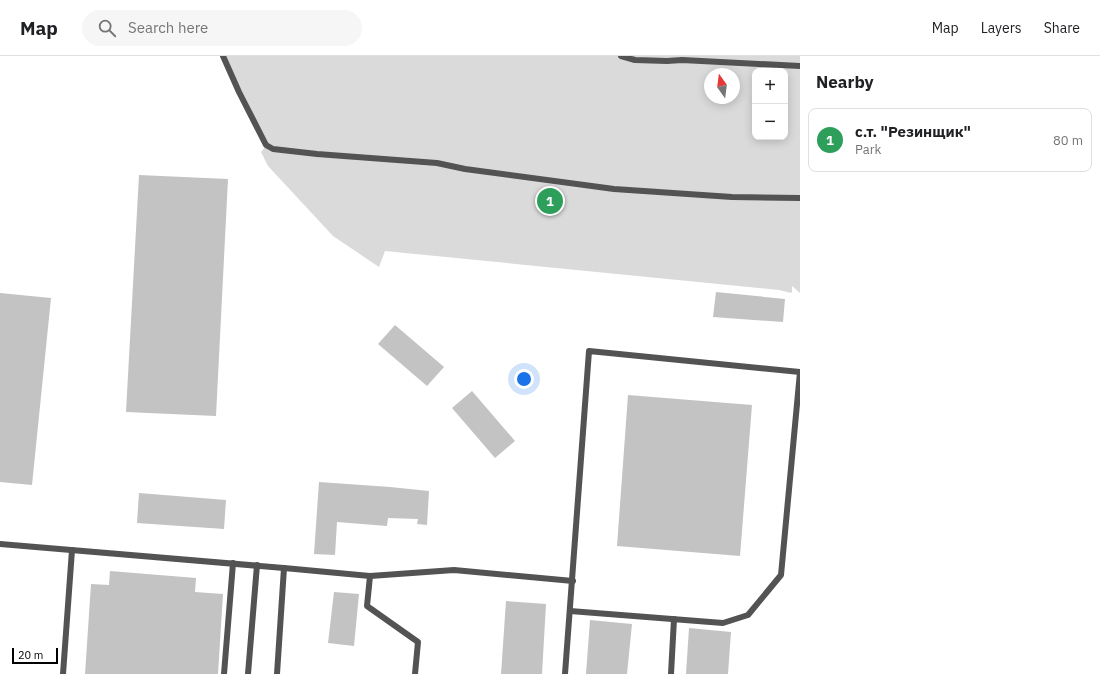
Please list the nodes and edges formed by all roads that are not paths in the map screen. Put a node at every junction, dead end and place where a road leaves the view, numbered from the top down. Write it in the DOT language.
graph roads {
  1 [pos="223,56"];
  2 [pos="621,56"];
  3 [pos="800,66"];
  4 [pos="800,198"];
  5 [pos="800,372"];
  6 [pos="0,544"];
  7 [pos="72,550"];
  8 [pos="233,564"];
  9 [pos="257,565"];
  10 [pos="284,568"];
  11 [pos="370,576"];
  12 [pos="573,581"];
  13 [pos="570,611"];
  14 [pos="674,619"];
  15 [pos="63,674"];
  16 [pos="224,674"];
  17 [pos="248,674"];
  18 [pos="277,674"];
  19 [pos="415,674"];
  20 [pos="565,674"];
  21 [pos="671,674"];
  1 -- 4 [label="lane"];
  2 -- 3 [label="lane"];
  5 -- 12 [label="lane"];
  5 -- 14 [label="lane"];
  6 -- 7 [label="lane"];
  7 -- 8 [label="lane"];
  7 -- 15 [label="lane"];
  8 -- 9 [label="lane"];
  8 -- 16 [label="lane"];
  9 -- 10 [label="lane"];
  9 -- 17 [label="lane"];
  10 -- 11 [label="lane"];
  10 -- 18 [label="lane"];
  11 -- 12 [label="lane"];
  11 -- 19 [label="lane"];
  12 -- 13 [label="lane"];
  13 -- 14 [label="lane"];
  13 -- 20 [label="lane"];
  14 -- 21 [label="lane"];
}
